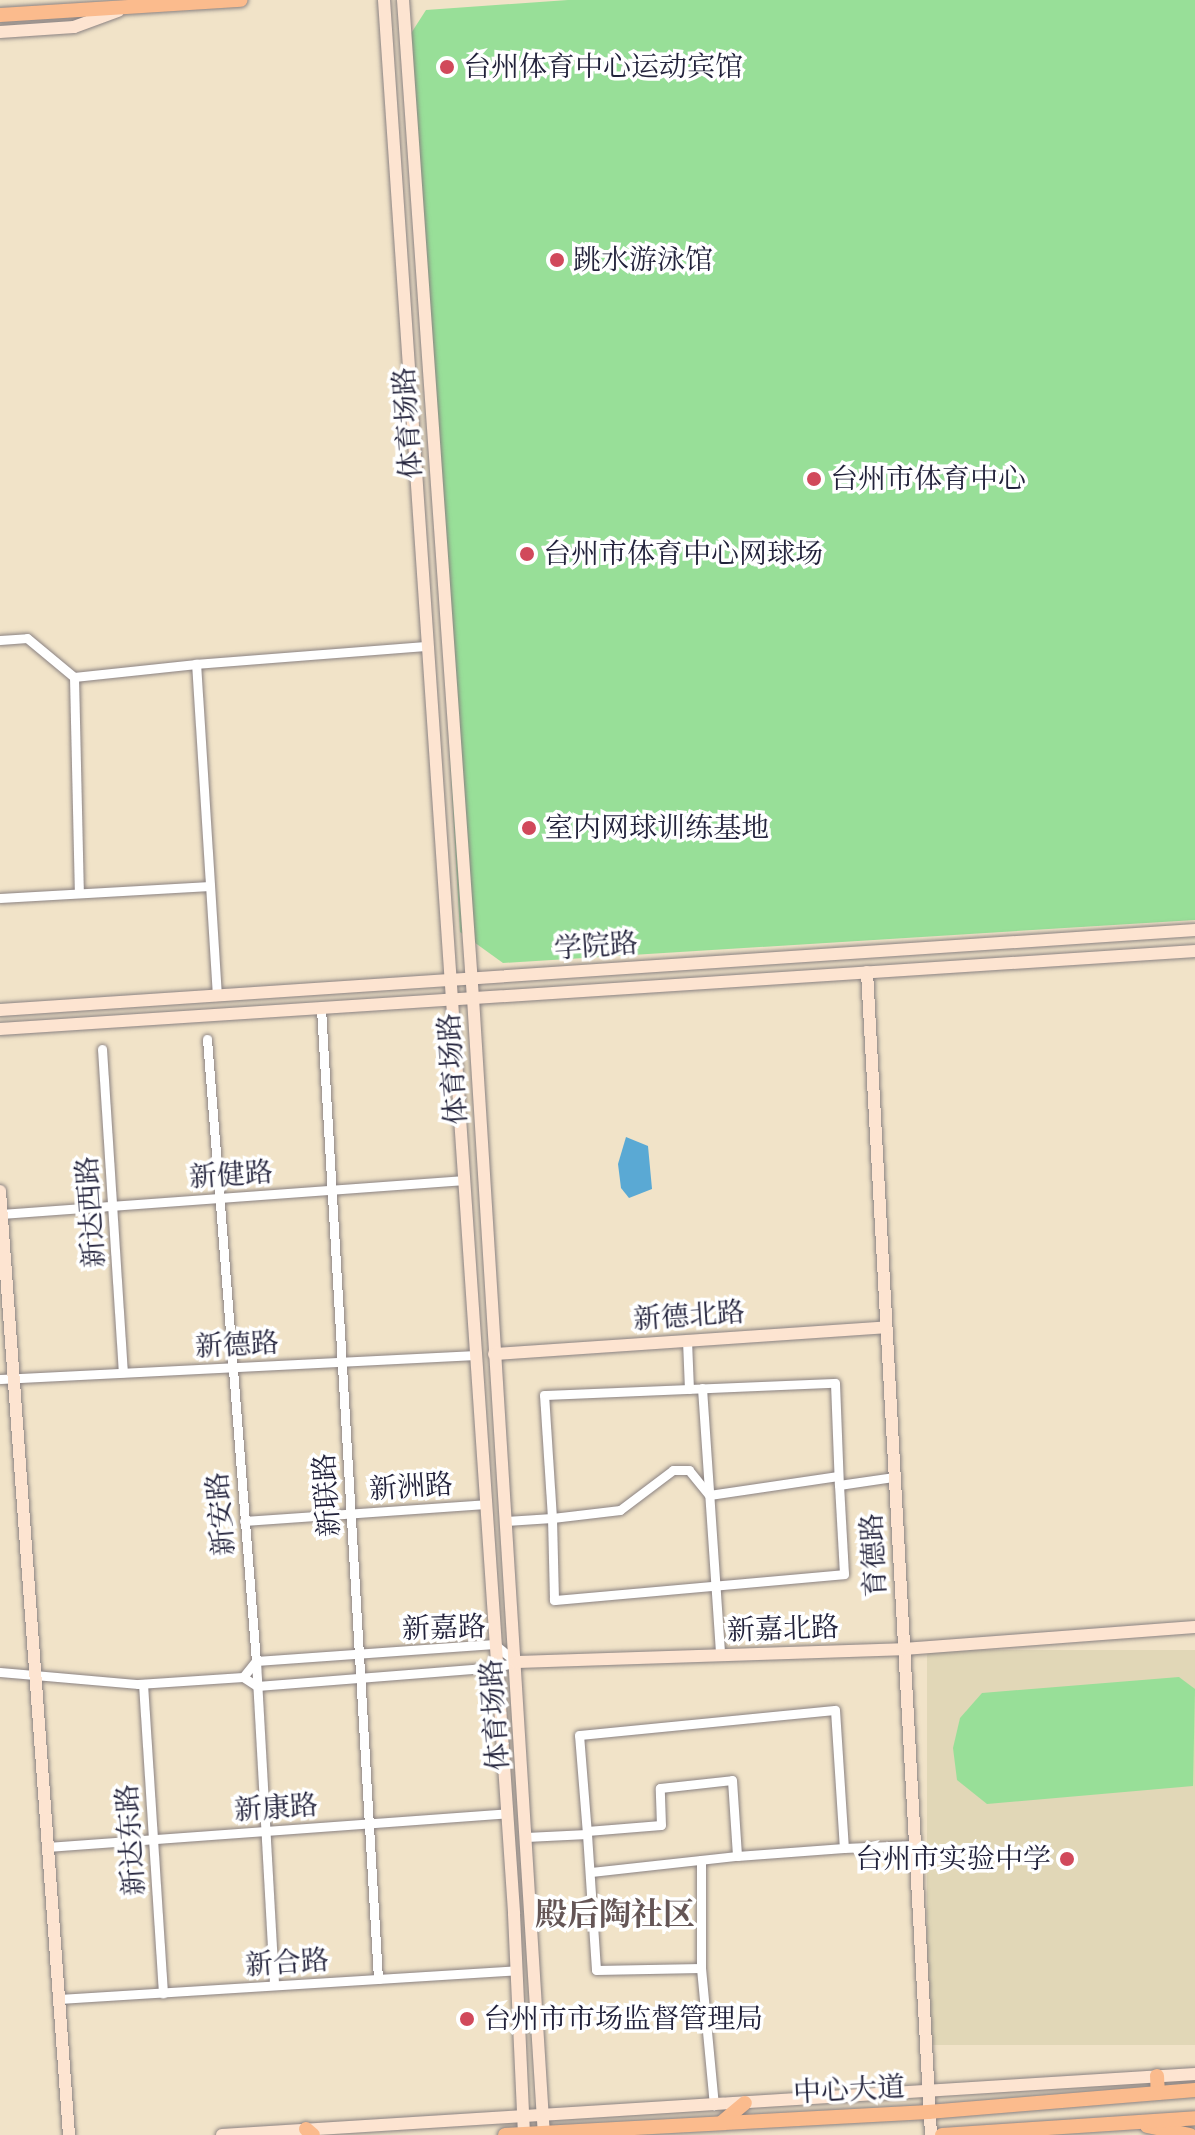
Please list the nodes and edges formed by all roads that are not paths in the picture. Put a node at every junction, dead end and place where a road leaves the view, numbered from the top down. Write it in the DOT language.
graph roads {
  1 [pos="241,0"];
  2 [pos="384,0"];
  3 [pos="403,0"];
  4 [pos="127,8"];
  5 [pos="0,15"];
  6 [pos="0,32"];
  7 [pos="0,640"];
  8 [pos="427,646"];
  9 [pos="196,664"];
  10 [pos="74,677"];
  11 [pos="210,886"];
  12 [pos="79,893"];
  13 [pos="0,898"];
  14 [pos="1195,930"];
  15 [pos="1195,951"];
  16 [pos="867,972"];
  17 [pos="470,979"];
  18 [pos="450,980"];
  19 [pos="217,996"];
  20 [pos="473,998"];
  21 [pos="451,1000"];
  22 [pos="321,1008"];
  23 [pos="0,1010"];
  24 [pos="0,1029"];
  25 [pos="207,1039"];
  26 [pos="102,1049"];
  27 [pos="464,1180"];
  28 [pos="331,1190"];
  29 [pos="0,1191"];
  30 [pos="218,1198"];
  31 [pos="112,1206"];
  32 [pos="2,1214"];
  33 [pos="886,1327"];
  34 [pos="687,1340"];
  35 [pos="494,1354"];
  36 [pos="476,1355"];
  37 [pos="341,1362"];
  38 [pos="230,1367"];
  39 [pos="123,1372"];
  40 [pos="14,1378"];
  41 [pos="0,1379"];
  42 [pos="702,1388"];
  43 [pos="689,1389"];
  44 [pos="894,1477"];
  45 [pos="839,1480"];
  46 [pos="709,1495"];
  47 [pos="485,1504"];
  48 [pos="351,1514"];
  49 [pos="552,1518"];
  50 [pos="244,1521"];
  51 [pos="506,1521"];
  52 [pos="715,1586"];
  53 [pos="1195,1627"];
  54 [pos="494,1644"];
  55 [pos="903,1649"];
  56 [pos="359,1653"];
  57 [pos="720,1655"];
  58 [pos="256,1661"];
  59 [pos="516,1662"];
  60 [pos="497,1667"];
  61 [pos="0,1672"];
  62 [pos="36,1675"];
  63 [pos="243,1677"];
  64 [pos="361,1678"];
  65 [pos="143,1684"];
  66 [pos="257,1686"];
  67 [pos="507,1813"];
  68 [pos="370,1823"];
  69 [pos="265,1831"];
  70 [pos="587,1833"];
  71 [pos="526,1837"];
  72 [pos="153,1839"];
  73 [pos="914,1845"];
  74 [pos="48,1847"];
  75 [pos="844,1848"];
  76 [pos="737,1856"];
  77 [pos="701,1860"];
  78 [pos="591,1872"];
  79 [pos="701,1968"];
  80 [pos="517,1970"];
  81 [pos="378,1979"];
  82 [pos="274,1985"];
  83 [pos="163,1993"];
  84 [pos="59,1999"];
  85 [pos="1195,2074"];
  86 [pos="1157,2076"];
  87 [pos="1195,2090"];
  88 [pos="927,2092"];
  89 [pos="1158,2093"];
  90 [pos="745,2103"];
  91 [pos="714,2105"];
  92 [pos="928,2112"];
  93 [pos="543,2115"];
  94 [pos="525,2116"];
  95 [pos="1195,2118"];
  96 [pos="1131,2122"];
  97 [pos="721,2123"];
  98 [pos="309,2132"];
  99 [pos="524,2134"];
  100 [pos="544,2134"];
  101 [pos="69,2135"];
  102 [pos="222,2135"];
  103 [pos="505,2135"];
  104 [pos="931,2135"];
  105 [pos="942,2135"];
  106 [pos="1190,2135"];
  1 -- 4 [label="main road"];
  2 -- 8 [label="main road"];
  3 -- 17 [label="main road, 体育场路"];
  4 -- 5 [label="main road"];
  4 -- 6 [label="main road"];
  7 -- 10 [label="street"];
  8 -- 9 [label="street"];
  8 -- 18 [label="main road"];
  9 -- 10 [label="street"];
  9 -- 11 [label="street"];
  10 -- 12 [label="street"];
  11 -- 12 [label="street"];
  11 -- 19 [label="street"];
  12 -- 13 [label="street"];
  14 -- 17 [label="main road, 学院路"];
  15 -- 16 [label="main road, 学院路"];
  16 -- 20 [label="main road, 学院路"];
  16 -- 33 [label="main road, 育德路"];
  17 -- 18 [label="main road, 学院路"];
  17 -- 20 [label="main road, 体育场路"];
  18 -- 19 [label="main road, 学院路"];
  18 -- 21 [label="main road"];
  19 -- 23 [label="main road, 学院路"];
  20 -- 21 [label="main road, 学院路"];
  20 -- 35 [label="main road, 体育场路"];
  21 -- 22 [label="main road, 学院路"];
  21 -- 27 [label="main road"];
  22 -- 24 [label="main road, 学院路"];
  22 -- 28 [label="street, 新联路"];
  25 -- 30 [label="street, 新安路"];
  26 -- 31 [label="street, 新达西路"];
  27 -- 28 [label="street, 新健路"];
  27 -- 36 [label="main road"];
  28 -- 30 [label="street, 新健路"];
  28 -- 37 [label="street, 新联路"];
  29 -- 32 [label="main road"];
  30 -- 31 [label="street, 新健路"];
  30 -- 38 [label="street, 新安路"];
  31 -- 32 [label="street, 新健路"];
  31 -- 39 [label="street, 新达西路"];
  32 -- 40 [label="main road"];
  33 -- 34 [label="main road, 新德北路"];
  33 -- 44 [label="main road, 育德路"];
  34 -- 35 [label="main road, 新德北路"];
  34 -- 43 [label="street"];
  35 -- 51 [label="main road, 体育场路"];
  36 -- 37 [label="street, 新德路"];
  36 -- 47 [label="main road"];
  37 -- 38 [label="street, 新德路"];
  37 -- 48 [label="street, 新联路"];
  38 -- 39 [label="street, 新德路"];
  38 -- 50 [label="street, 新安路"];
  39 -- 40 [label="street, 新德路"];
  40 -- 41 [label="street, 新德路"];
  40 -- 62 [label="main road"];
  42 -- 43 [label="street"];
  42 -- 45 [label="street"];
  42 -- 46 [label="street"];
  43 -- 49 [label="street"];
  44 -- 45 [label="street"];
  44 -- 55 [label="main road, 育德路"];
  45 -- 46 [label="street"];
  45 -- 52 [label="street"];
  46 -- 49 [label="street"];
  46 -- 52 [label="street"];
  47 -- 48 [label="street, 新洲路"];
  47 -- 54 [label="main road"];
  48 -- 50 [label="street, 新洲路"];
  48 -- 56 [label="street, 新联路"];
  49 -- 51 [label="street"];
  49 -- 52 [label="street"];
  50 -- 58 [label="street, 新安路"];
  51 -- 59 [label="main road, 体育场路"];
  52 -- 57 [label="street"];
  53 -- 55 [label="main road, 新嘉北路"];
  54 -- 56 [label="street, 新嘉路"];
  54 -- 59 [label="street, 新嘉路"];
  54 -- 60 [label="main road"];
  55 -- 57 [label="main road, 新嘉北路"];
  55 -- 73 [label="main road, 育德路"];
  56 -- 58 [label="street, 新嘉路"];
  56 -- 64 [label="street, 新联路"];
  57 -- 59 [label="main road, 新嘉北路"];
  58 -- 63 [label="street"];
  58 -- 66 [label="street, 新安路"];
  59 -- 60 [label="street, 新嘉路"];
  59 -- 71 [label="main road, 体育场路"];
  60 -- 64 [label="street, 新嘉路"];
  60 -- 67 [label="main road"];
  61 -- 62 [label="street"];
  62 -- 65 [label="street"];
  62 -- 74 [label="main road"];
  63 -- 65 [label="street"];
  63 -- 66 [label="street"];
  64 -- 66 [label="street, 新嘉路"];
  64 -- 68 [label="street, 新联路"];
  65 -- 72 [label="street, 新达东路"];
  66 -- 69 [label="street, 新安路"];
  67 -- 68 [label="street, 新康路"];
  67 -- 80 [label="main road"];
  68 -- 69 [label="street, 新康路"];
  68 -- 81 [label="street, 新联路"];
  69 -- 72 [label="street, 新康路"];
  69 -- 82 [label="street, 新安路"];
  70 -- 71 [label="street"];
  70 -- 75 [label="street"];
  70 -- 76 [label="street"];
  70 -- 78 [label="street"];
  71 -- 93 [label="main road, 体育场路"];
  72 -- 74 [label="street, 新康路"];
  72 -- 83 [label="street, 新达东路"];
  73 -- 75 [label="street"];
  73 -- 88 [label="main road, 育德路"];
  74 -- 84 [label="main road"];
  75 -- 76 [label="street"];
  76 -- 77 [label="street"];
  77 -- 78 [label="street"];
  77 -- 79 [label="street"];
  78 -- 79 [label="street"];
  79 -- 91 [label="street"];
  80 -- 81 [label="street, 新合路"];
  80 -- 94 [label="main road"];
  81 -- 82 [label="street, 新合路"];
  82 -- 83 [label="street, 新合路"];
  83 -- 84 [label="street, 新合路"];
  84 -- 101 [label="main road"];
  85 -- 86 [label="main road"];
  86 -- 88 [label="main road"];
  86 -- 89 [label="main road"];
  87 -- 89 [label="main road, 中心大道"];
  88 -- 90 [label="main road"];
  88 -- 92 [label="main road, 育德路"];
  89 -- 92 [label="main road, 中心大道"];
  90 -- 91 [label="main road"];
  90 -- 97 [label="main road"];
  91 -- 93 [label="main road"];
  92 -- 97 [label="main road, 中心大道"];
  92 -- 104 [label="main road, 育德路"];
  93 -- 94 [label="main road"];
  93 -- 100 [label="main road, 体育场路"];
  94 -- 98 [label="main road"];
  94 -- 99 [label="main road"];
  95 -- 96 [label="main road"];
  96 -- 105 [label="main road"];
  96 -- 106 [label="main road"];
  97 -- 100 [label="main road, 中心大道"];
  98 -- 102 [label="main road"];
  99 -- 100 [label="main road, 中心大道"];
  99 -- 103 [label="main road, 中心大道"];
}
